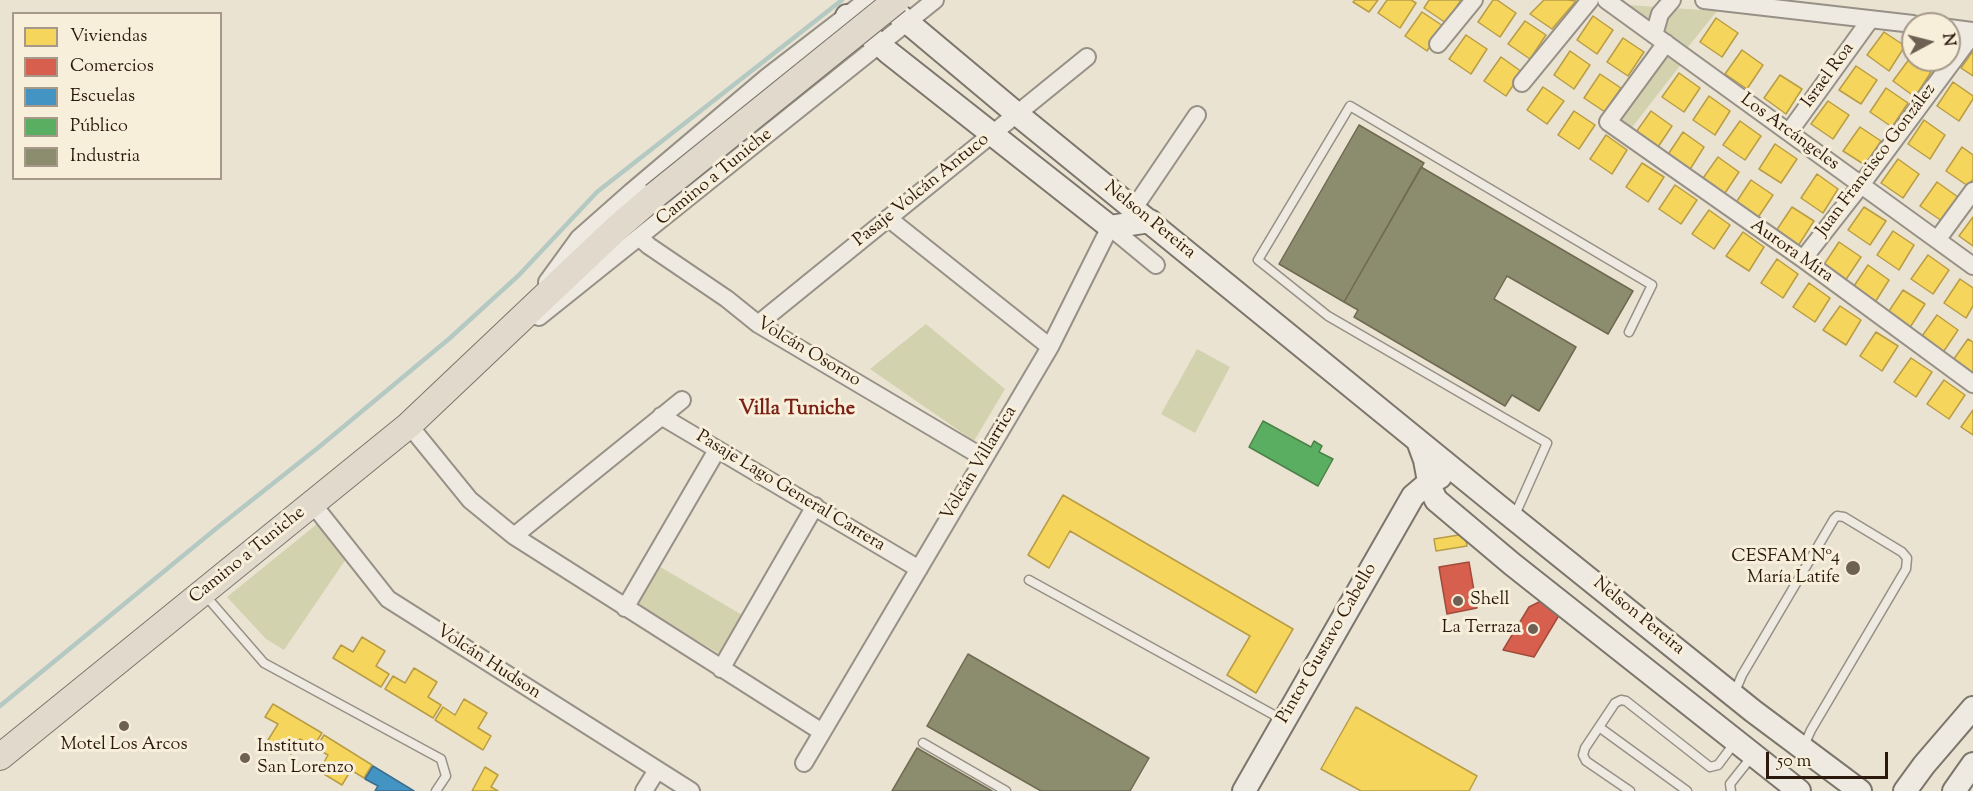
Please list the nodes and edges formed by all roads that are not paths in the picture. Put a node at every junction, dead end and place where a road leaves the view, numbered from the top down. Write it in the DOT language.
graph roads {
  1 [pos="867,0"];
  2 [pos="881,0"];
  3 [pos="935,0"];
  4 [pos="1474,0"];
  5 [pos="1590,0"];
  6 [pos="1606,0"];
  7 [pos="1672,0"];
  8 [pos="1704,0"];
  9 [pos="902,11"];
  10 [pos="847,16"];
  11 [pos="1870,20"];
  12 [pos="1901,23"];
  13 [pos="1973,33"];
  14 [pos="1660,39"];
  15 [pos="1438,44"];
  16 [pos="880,45"];
  17 [pos="1087,57"];
  18 [pos="1522,83"];
  19 [pos="1017,114"];
  20 [pos="1197,115"];
  21 [pos="1789,132"];
  22 [pos="991,135"];
  23 [pos="1861,185"];
  24 [pos="1973,191"];
  25 [pos="1142,214"];
  26 [pos="888,218"];
  27 [pos="1110,227"];
  28 [pos="640,238"];
  29 [pos="1937,240"];
  30 [pos="1803,259"];
  31 [pos="1156,265"];
  32 [pos="1973,266"];
  33 [pos="758,324"];
  34 [pos="513,327"];
  35 [pos="1629,332"];
  36 [pos="1050,347"];
  37 [pos="490,348"];
  38 [pos="1973,384"];
  39 [pos="682,400"];
  40 [pos="662,416"];
  41 [pos="409,425"];
  42 [pos="1418,441"];
  43 [pos="717,450"];
  44 [pos="984,459"];
  45 [pos="1463,476"];
  46 [pos="1421,490"];
  47 [pos="312,503"];
  48 [pos="815,506"];
  49 [pos="1505,511"];
  50 [pos="1476,533"];
  51 [pos="514,536"];
  52 [pos="1540,537"];
  53 [pos="1512,564"];
  54 [pos="919,569"];
  55 [pos="1029,580"];
  56 [pos="203,592"];
  57 [pos="625,608"];
  58 [pos="1656,632"];
  59 [pos="1634,660"];
  60 [pos="721,669"];
  61 [pos="1733,695"];
  62 [pos="1973,708"];
  63 [pos="1753,711"];
  64 [pos="1284,721"];
  65 [pos="1599,726"];
  66 [pos="822,732"];
  67 [pos="923,743"];
  68 [pos="1803,748"];
  69 [pos="1737,750"];
  70 [pos="0,757"];
  71 [pos="804,763"];
  72 [pos="1973,764"];
  73 [pos="657,770"];
  74 [pos="436,791"];
  75 [pos="644,791"];
  76 [pos="691,791"];
  77 [pos="1005,791"];
  78 [pos="1244,791"];
  79 [pos="1630,791"];
  80 [pos="1687,791"];
  81 [pos="1731,791"];
  82 [pos="1798,791"];
  83 [pos="1860,791"];
  84 [pos="1905,791"];
  85 [pos="1954,791"];
  1 -- 10 [label="street, Camino a Tuniche"];
  2 -- 9 [label="street, Nelson Pereira"];
  3 -- 9 [label="street, Camino a Tuniche"];
  4 -- 15 [label="street"];
  5 -- 18 [label="street"];
  6 -- 14 [label="street, Los Arcángeles"];
  7 -- 14 [label="street"];
  8 -- 11 [label="street"];
  9 -- 16 [label="street, Camino a Tuniche"];
  9 -- 19 [label="street, Nelson Pereira"];
  9 -- 34 [label="main road, Camino a Tuniche, bridge"];
  10 -- 16 [label="street, Nelson Pereira"];
  10 -- 34 [label="street, Camino a Tuniche"];
  11 -- 12 [label="street"];
  11 -- 21 [label="street, Israel Roa"];
  13 -- 23 [label="street, Juan Francisco González"];
  14 -- 21 [label="street, Los Arcángeles"];
  14 -- 30 [label="street, Aurora Mira"];
  16 -- 22 [label="street, Nelson Pereira"];
  16 -- 28 [label="street, Camino a Tuniche"];
  17 -- 19 [label="street, Pasaje Volcán Antuco"];
  19 -- 22 [label="street, Pasaje Volcán Antuco"];
  19 -- 25 [label="street, Nelson Pereira"];
  20 -- 25 [label="street"];
  21 -- 23 [label="street, Los Arcángeles"];
  22 -- 26 [label="street, Pasaje Volcán Antuco"];
  22 -- 27 [label="street, Nelson Pereira"];
  23 -- 29 [label="street, Los Arcángeles"];
  23 -- 30 [label="street, Juan Francisco González"];
  24 -- 29 [label="street"];
  25 -- 27 [label="street"];
  25 -- 42 [label="street, Nelson Pereira"];
  26 -- 33 [label="street, Pasaje Volcán Antuco"];
  26 -- 36 [label="street"];
  27 -- 31 [label="street, Nelson Pereira"];
  27 -- 36 [label="street, Volcán Villarrica"];
  28 -- 33 [label="street, Volcán Osorno"];
  28 -- 37 [label="street, Camino a Tuniche"];
  29 -- 32 [label="street, Los Arcángeles"];
  30 -- 38 [label="street, Aurora Mira"];
  33 -- 44 [label="street, Volcán Osorno"];
  34 -- 37 [label="main road, Camino a Tuniche"];
  35 -- 49 [label="lane"];
  36 -- 44 [label="street, Volcán Villarrica"];
  37 -- 41 [label="main road, Camino a Tuniche"];
  39 -- 40 [label="street"];
  40 -- 43 [label="street, Pasaje Lago General Carrera"];
  40 -- 51 [label="street"];
  41 -- 47 [label="main road, Camino a Tuniche"];
  41 -- 51 [label="street"];
  42 -- 45 [label="street, Nelson Pereira"];
  42 -- 46 [label="street, Nelson Pereira"];
  43 -- 48 [label="street, Pasaje Lago General Carrera"];
  43 -- 57 [label="street"];
  44 -- 54 [label="street, Volcán Villarrica"];
  45 -- 46 [label="street"];
  45 -- 49 [label="street, Nelson Pereira"];
  46 -- 50 [label="street, Nelson Pereira"];
  46 -- 64 [label="street, Pintor Gustavo Cabello"];
  47 -- 56 [label="main road, Camino a Tuniche"];
  47 -- 73 [label="street, Volcán Hudson"];
  48 -- 54 [label="street, Pasaje Lago General Carrera"];
  48 -- 60 [label="street"];
  49 -- 50 [label="street"];
  49 -- 52 [label="street, Nelson Pereira"];
  50 -- 53 [label="street, Nelson Pereira"];
  51 -- 57 [label="street"];
  52 -- 53 [label="street"];
  52 -- 58 [label="street, Nelson Pereira"];
  53 -- 59 [label="street, Nelson Pereira"];
  54 -- 66 [label="street, Volcán Villarrica"];
  55 -- 64 [label="lane"];
  56 -- 70 [label="main road, Camino a Tuniche"];
  56 -- 74 [label="lane"];
  57 -- 60 [label="street"];
  58 -- 59 [label="street"];
  58 -- 61 [label="street, Nelson Pereira"];
  59 -- 69 [label="street, Nelson Pereira"];
  60 -- 66 [label="street"];
  61 -- 63 [label="street, Nelson Pereira"];
  61 -- 68 [label="lane"];
  62 -- 84 [label="street"];
  63 -- 68 [label="street, Nelson Pereira"];
  63 -- 69 [label="street"];
  64 -- 78 [label="street, Pintor Gustavo Cabello"];
  65 -- 69 [label="lane"];
  65 -- 79 [label="lane"];
  65 -- 80 [label="lane"];
  66 -- 71 [label="street, Volcán Villarrica"];
  67 -- 77 [label="lane"];
  68 -- 83 [label="street, Nelson Pereira"];
  69 -- 81 [label="lane"];
  69 -- 82 [label="street, Nelson Pereira"];
  72 -- 85 [label="street"];
  73 -- 75 [label="street"];
  73 -- 76 [label="street, Volcán Hudson"];
}
